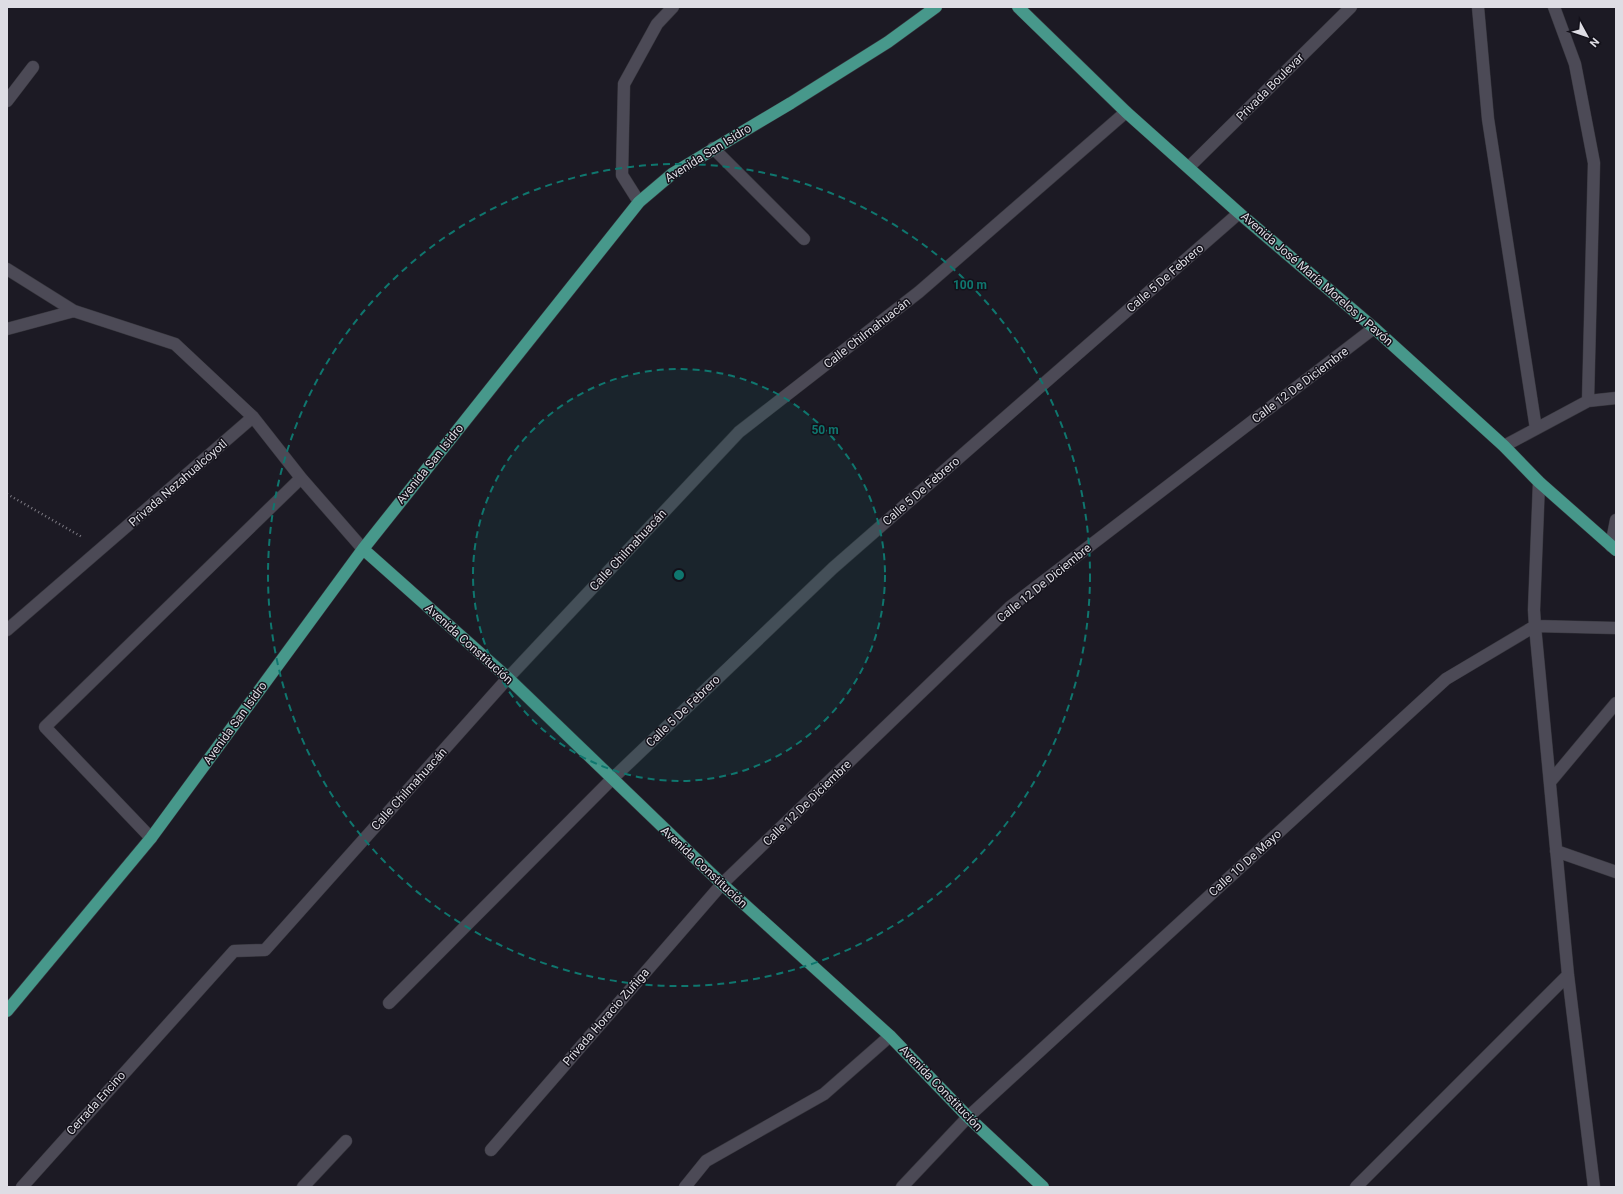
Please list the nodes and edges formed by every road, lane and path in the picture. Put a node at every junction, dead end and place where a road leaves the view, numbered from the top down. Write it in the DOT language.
graph roads {
  1 [pos="673,7"];
  2 [pos="936,7"];
  3 [pos="1018,7"];
  4 [pos="1351,7"];
  5 [pos="1478,7"];
  6 [pos="1554,7"];
  7 [pos="33,67"];
  8 [pos="7,101"];
  9 [pos="1126,112"];
  10 [pos="713,148"];
  11 [pos="1189,167"];
  12 [pos="639,202"];
  13 [pos="1239,213"];
  14 [pos="804,239"];
  15 [pos="7,269"];
  16 [pos="74,311"];
  17 [pos="1374,328"];
  18 [pos="7,329"];
  19 [pos="1616,398"];
  20 [pos="1588,401"];
  21 [pos="253,417"];
  22 [pos="1536,429"];
  23 [pos="1504,446"];
  24 [pos="301,478"];
  25 [pos="1539,482"];
  26 [pos="7,494"];
  27 [pos="1616,520"];
  28 [pos="102,548"];
  29 [pos="1614,548"];
  30 [pos="363,549"];
  31 [pos="1536,626"];
  32 [pos="1616,628"];
  33 [pos="7,630"];
  34 [pos="508,678"];
  35 [pos="1616,703"];
  36 [pos="611,780"];
  37 [pos="1550,782"];
  38 [pos="151,838"];
  39 [pos="1556,851"];
  40 [pos="1616,872"];
  41 [pos="722,884"];
  42 [pos="1568,975"];
  43 [pos="389,1003"];
  44 [pos="7,1011"];
  45 [pos="170,1020"];
  46 [pos="890,1036"];
  47 [pos="968,1117"];
  48 [pos="346,1141"];
  49 [pos="491,1150"];
  50 [pos="22,1187"];
  51 [pos="303,1187"];
  52 [pos="685,1187"];
  53 [pos="902,1187"];
  54 [pos="1043,1187"];
  55 [pos="1356,1187"];
  56 [pos="1594,1187"];
  1 -- 12 [label="street"];
  2 -- 10 [label="main road, Avenida San Isidro"];
  3 -- 9 [label="main road, Avenida José María Morelos y Pavón"];
  4 -- 11 [label="street, Privada Boulevar"];
  5 -- 22 [label="street"];
  6 -- 20 [label="street"];
  7 -- 8 [label="street"];
  9 -- 11 [label="main road, Avenida José María Morelos y Pavón"];
  9 -- 34 [label="street, Calle Chilmahuacán"];
  10 -- 12 [label="main road, Avenida San Isidro"];
  10 -- 14 [label="street"];
  11 -- 13 [label="main road, Avenida José María Morelos y Pavón"];
  12 -- 30 [label="main road, Avenida San Isidro"];
  13 -- 17 [label="main road, Avenida José María Morelos y Pavón"];
  13 -- 36 [label="street, Calle 5 De Febrero"];
  15 -- 16 [label="street"];
  16 -- 18 [label="street"];
  16 -- 21 [label="street"];
  17 -- 23 [label="main road, Avenida José María Morelos y Pavón"];
  17 -- 41 [label="street, Calle 12 De Diciembre"];
  19 -- 20 [label="street"];
  20 -- 22 [label="street"];
  21 -- 24 [label="street"];
  21 -- 28 [label="street, Privada Nezahualcóyotl"];
  22 -- 23 [label="street"];
  23 -- 25 [label="main road, Avenida José María Morelos y Pavón"];
  24 -- 30 [label="street"];
  24 -- 38 [label="street"];
  25 -- 29 [label="main road, Avenida José María Morelos y Pavón"];
  25 -- 31 [label="street"];
  26 -- 28 [label="path"];
  27 -- 29 [label="street"];
  28 -- 33 [label="street, Privada Nezahualcóyotl"];
  30 -- 34 [label="main road, Avenida Constitución"];
  30 -- 38 [label="main road, Avenida San Isidro"];
  31 -- 32 [label="street"];
  31 -- 37 [label="street"];
  31 -- 47 [label="street, Calle 10 De Mayo"];
  34 -- 36 [label="main road, Avenida Constitución"];
  34 -- 45 [label="street, Calle Chilmahuacán"];
  35 -- 37 [label="street"];
  36 -- 41 [label="main road, Avenida Constitución"];
  36 -- 43 [label="street, Calle 5 De Febrero"];
  37 -- 39 [label="street"];
  38 -- 44 [label="main road, Avenida San Isidro"];
  39 -- 40 [label="street"];
  39 -- 42 [label="street"];
  41 -- 46 [label="main road, Avenida Constitución"];
  41 -- 49 [label="street, Privada Horacio Zuñiga"];
  42 -- 55 [label="street"];
  42 -- 56 [label="street"];
  45 -- 50 [label="street, Cerrada Encino"];
  46 -- 47 [label="main road, Avenida Constitución"];
  46 -- 52 [label="street"];
  47 -- 53 [label="street, Calle 10 De Mayo"];
  47 -- 54 [label="main road, Avenida Constitución"];
  48 -- 51 [label="street"];
}
